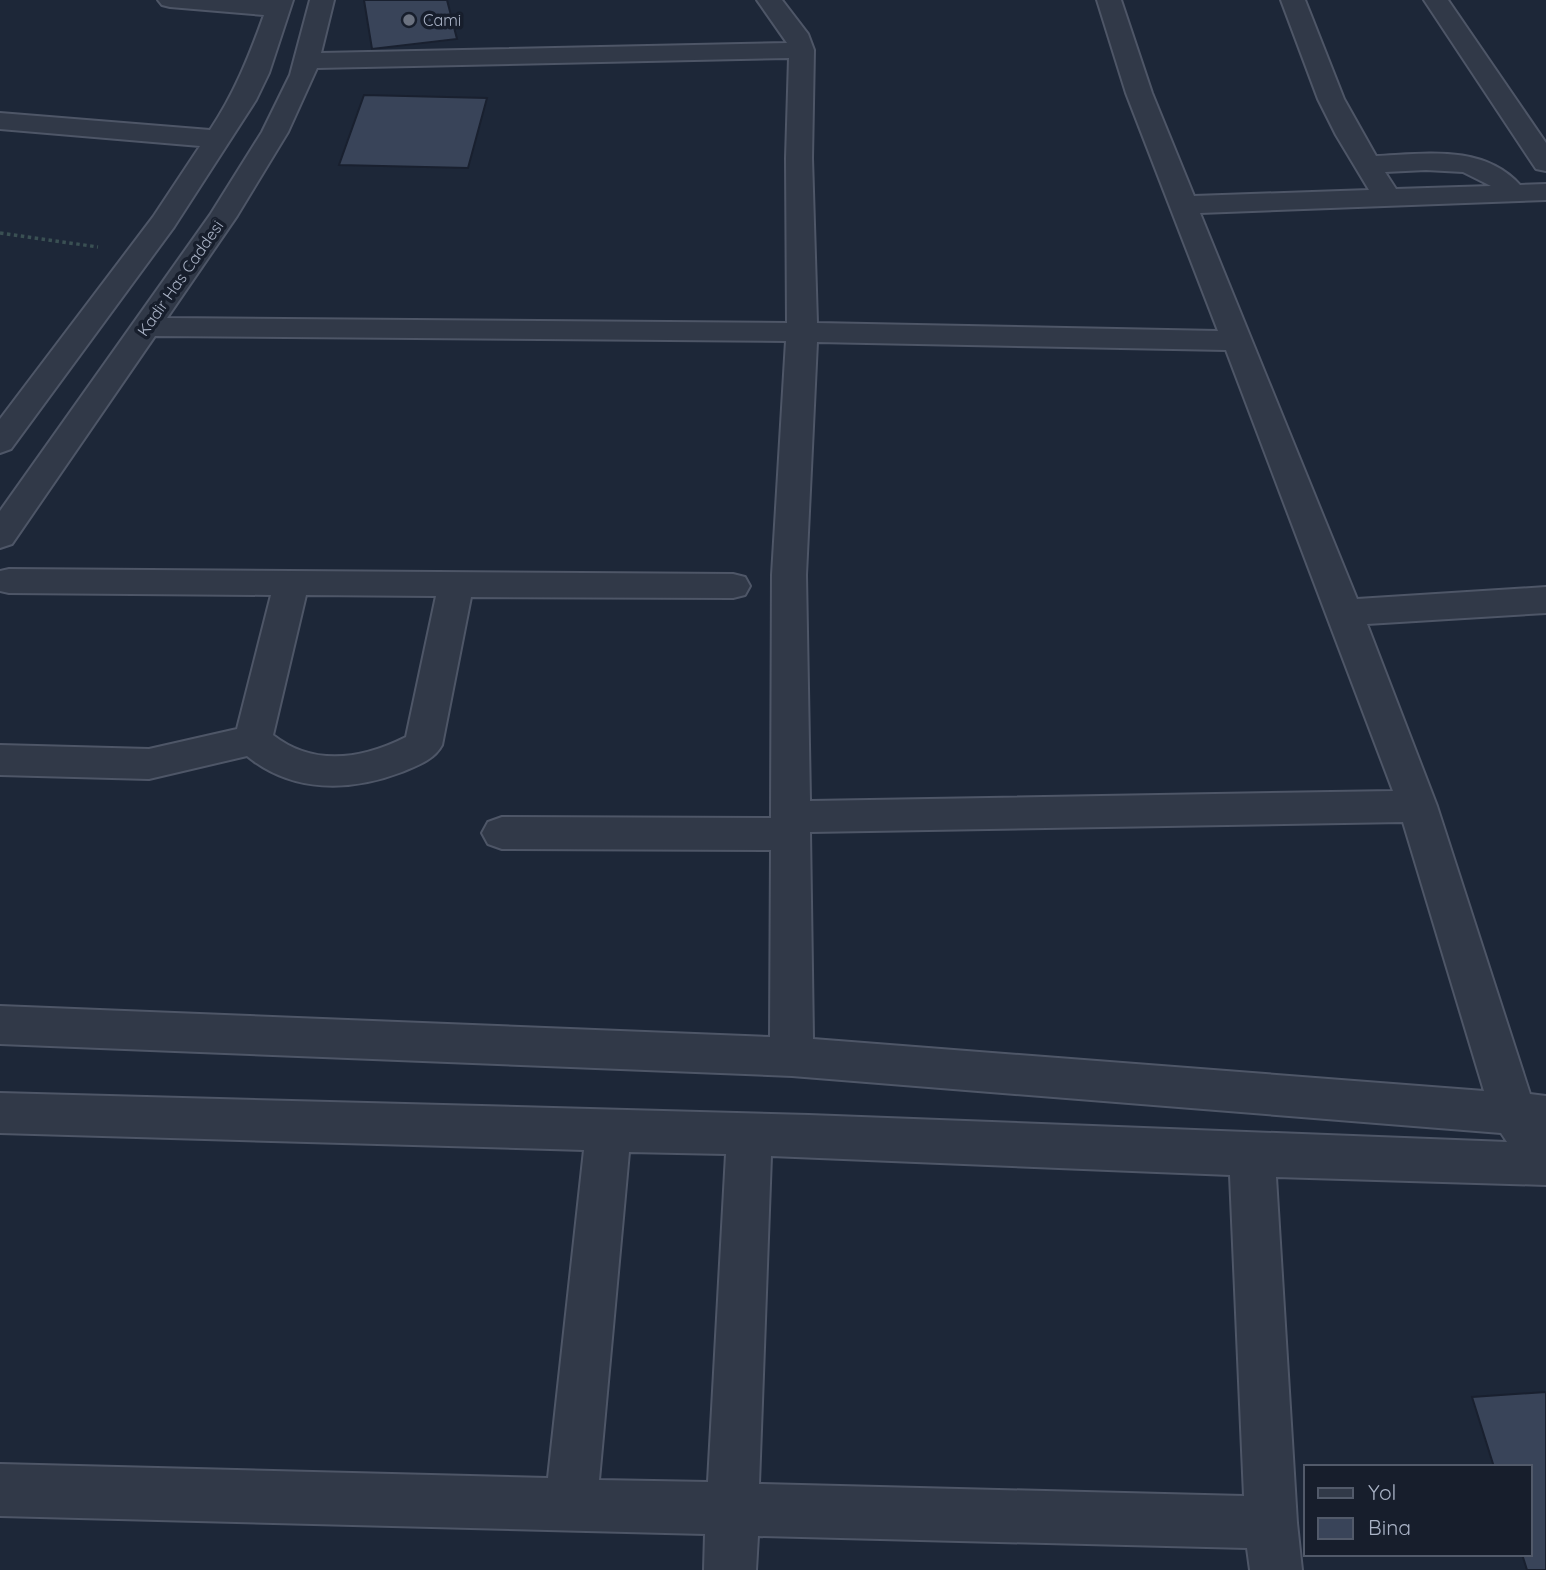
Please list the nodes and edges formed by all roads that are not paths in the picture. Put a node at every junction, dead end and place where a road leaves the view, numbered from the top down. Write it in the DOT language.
graph roads {
  1 [pos="170,0"];
  2 [pos="322,0"];
  3 [pos="769,0"];
  4 [pos="1109,0"];
  5 [pos="1293,0"];
  6 [pos="1436,0"];
  7 [pos="280,4"];
  8 [pos="802,50"];
  9 [pos="307,61"];
  10 [pos="0,121"];
  11 [pos="217,139"];
  12 [pos="1546,163"];
  13 [pos="1367,165"];
  14 [pos="1546,192"];
  15 [pos="1513,193"];
  16 [pos="1387,197"];
  17 [pos="1183,205"];
  18 [pos="146,327"];
  19 [pos="802,332"];
  20 [pos="1235,341"];
  21 [pos="0,442"];
  22 [pos="0,536"];
  23 [pos="9,581"];
  24 [pos="292,583"];
  25 [pos="456,584"];
  26 [pos="733,586"];
  27 [pos="1546,600"];
  28 [pos="1345,613"];
  29 [pos="253,740"];
  30 [pos="0,760"];
  31 [pos="1418,806"];
  32 [pos="791,826"];
  33 [pos="502,833"];
  34 [pos="0,1025"];
  35 [pos="792,1057"];
  36 [pos="0,1113"];
  37 [pos="1530,1115"];
  38 [pos="609,1130"];
  39 [pos="749,1135"];
  40 [pos="1251,1155"];
  41 [pos="1546,1163"];
  42 [pos="0,1490"];
  43 [pos="571,1505"];
  44 [pos="733,1510"];
  45 [pos="1273,1546"];
  46 [pos="730,1570"];
  1 -- 7 [label="street"];
  2 -- 9 [label="street, Kadir Has Caddesi"];
  3 -- 8 [label="street"];
  4 -- 17 [label="street"];
  5 -- 13 [label="street"];
  6 -- 12 [label="street"];
  7 -- 11 [label="street"];
  8 -- 9 [label="street"];
  8 -- 19 [label="street"];
  9 -- 18 [label="street, Kadir Has Caddesi"];
  10 -- 11 [label="street"];
  11 -- 21 [label="street"];
  13 -- 15 [label="street"];
  13 -- 16 [label="street"];
  14 -- 15 [label="street"];
  15 -- 16 [label="street"];
  16 -- 17 [label="street"];
  17 -- 20 [label="street"];
  18 -- 19 [label="street"];
  18 -- 22 [label="street, Kadir Has Caddesi"];
  19 -- 20 [label="street"];
  19 -- 32 [label="street"];
  20 -- 28 [label="street"];
  23 -- 24 [label="street"];
  24 -- 25 [label="street"];
  24 -- 29 [label="street"];
  25 -- 26 [label="street"];
  25 -- 29 [label="street"];
  27 -- 28 [label="street"];
  28 -- 31 [label="street"];
  29 -- 30 [label="street"];
  31 -- 32 [label="street"];
  31 -- 37 [label="street"];
  32 -- 33 [label="street"];
  32 -- 35 [label="street"];
  34 -- 35 [label="street"];
  35 -- 37 [label="street"];
  36 -- 38 [label="street"];
  37 -- 41 [label="street"];
  38 -- 39 [label="street"];
  38 -- 43 [label="street"];
  39 -- 40 [label="street"];
  39 -- 44 [label="street"];
  40 -- 41 [label="street"];
  40 -- 45 [label="street"];
  42 -- 43 [label="street"];
  43 -- 44 [label="street"];
  44 -- 45 [label="street"];
  44 -- 46 [label="street"];
}
